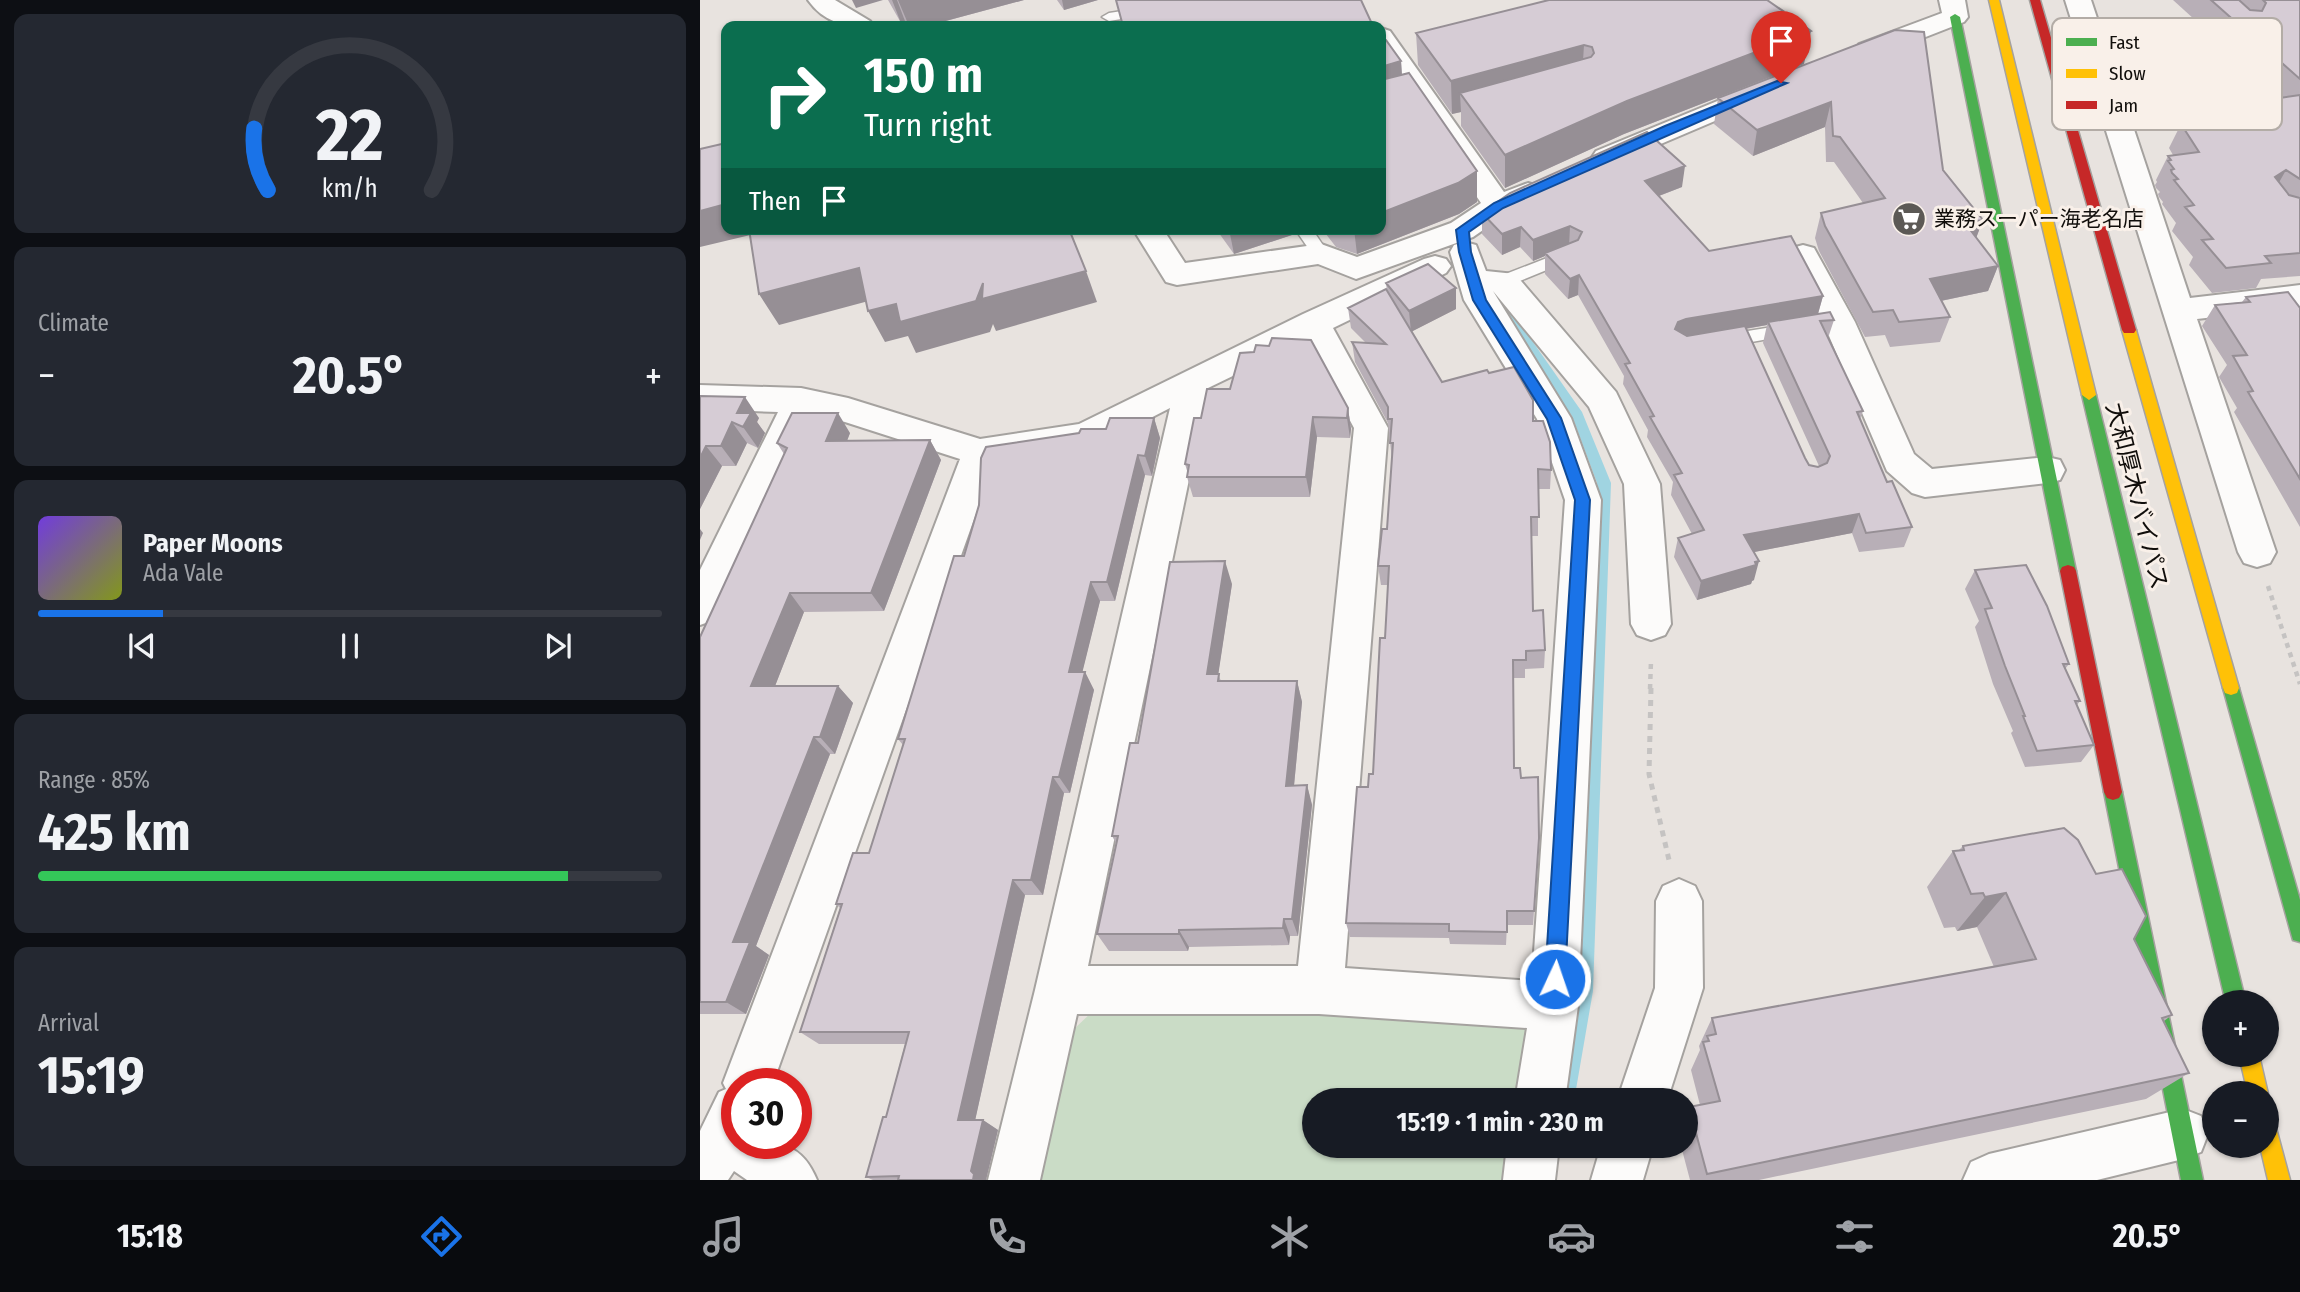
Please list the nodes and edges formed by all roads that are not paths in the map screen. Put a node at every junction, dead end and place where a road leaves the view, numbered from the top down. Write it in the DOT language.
graph roads {
  1 [pos="821,0"];
  2 [pos="1994,0"];
  3 [pos="2035,0"];
  4 [pos="2078,0"];
  5 [pos="1954,8"];
  6 [pos="1163,9"];
  7 [pos="1109,17"];
  8 [pos="2084,18"];
  9 [pos="852,21"];
  10 [pos="1386,40"];
  11 [pos="1843,60"];
  12 [pos="2052,60"];
  13 [pos="1794,79"];
  14 [pos="2072,130"];
  15 [pos="2120,130"];
  16 [pos="1585,166"];
  17 [pos="1548,183"];
  18 [pos="1498,205"];
  19 [pos="1152,235"];
  20 [pos="1312,242"];
  21 [pos="1570,254"];
  22 [pos="1803,255"];
  23 [pos="1476,261"];
  24 [pos="2300,296"];
  25 [pos="2178,310"];
  26 [pos="1314,323"];
  27 [pos="1826,324"];
  28 [pos="1709,343"];
  29 [pos="1193,381"];
  30 [pos="700,397"];
  31 [pos="801,400"];
  32 [pos="980,452"];
  33 [pos="2047,470"];
  34 [pos="2257,552"];
  35 [pos="700,609"];
  36 [pos="1651,624"];
  37 [pos="1678,901"];
  38 [pos="2300,933"];
  39 [pos="1059,990"];
  40 [pos="1319,990"];
  41 [pos="2233,990"];
  42 [pos="1553,1006"];
  43 [pos="754,1068"];
  44 [pos="1542,1088"];
  45 [pos="1646,1088"];
  46 [pos="721,1141"];
  47 [pos="2187,1157"];
  48 [pos="1532,1158"];
  49 [pos="1624,1158"];
  50 [pos="2274,1158"];
  51 [pos="765,1159"];
  52 [pos="700,1178"];
  53 [pos="791,1180"];
  54 [pos="1014,1180"];
  55 [pos="1529,1180"];
  56 [pos="1617,1180"];
  57 [pos="1989,1180"];
  58 [pos="2279,1180"];
  1 -- 9 [label="street"];
  2 -- 41 [label="main road, 大和厚木バイパス"];
  3 -- 12 [label="main road, 大和厚木バイパス"];
  4 -- 8 [label="street"];
  5 -- 11 [label="street"];
  5 -- 33 [label="main road"];
  6 -- 7 [label="lane"];
  10 -- 18 [label="street"];
  13 -- 16 [label="street"];
  14 -- 38 [label="main road, 大和厚木バイパス"];
  15 -- 25 [label="street"];
  17 -- 18 [label="street"];
  18 -- 23 [label="street"];
  19 -- 20 [label="street"];
  20 -- 23 [label="street"];
  21 -- 23 [label="lane"];
  22 -- 27 [label="street"];
  23 -- 26 [label="street"];
  23 -- 36 [label="street"];
  23 -- 42 [label="street"];
  24 -- 25 [label="street"];
  25 -- 34 [label="street"];
  26 -- 29 [label="street"];
  26 -- 40 [label="street"];
  27 -- 28 [label="lane"];
  27 -- 33 [label="street"];
  29 -- 32 [label="street"];
  29 -- 39 [label="street"];
  30 -- 31 [label="street"];
  31 -- 32 [label="street"];
  31 -- 35 [label="street"];
  32 -- 43 [label="street"];
  33 -- 47 [label="main road"];
  37 -- 45 [label="street"];
  39 -- 40 [label="street"];
  39 -- 54 [label="street"];
  40 -- 42 [label="street"];
  42 -- 44 [label="street"];
  46 -- 52 [label="street"];
  47 -- 57 [label="street"];
  48 -- 55 [label="street"];
  49 -- 56 [label="street"];
  50 -- 58 [label="main road"];
  51 -- 53 [label="street"];
}
